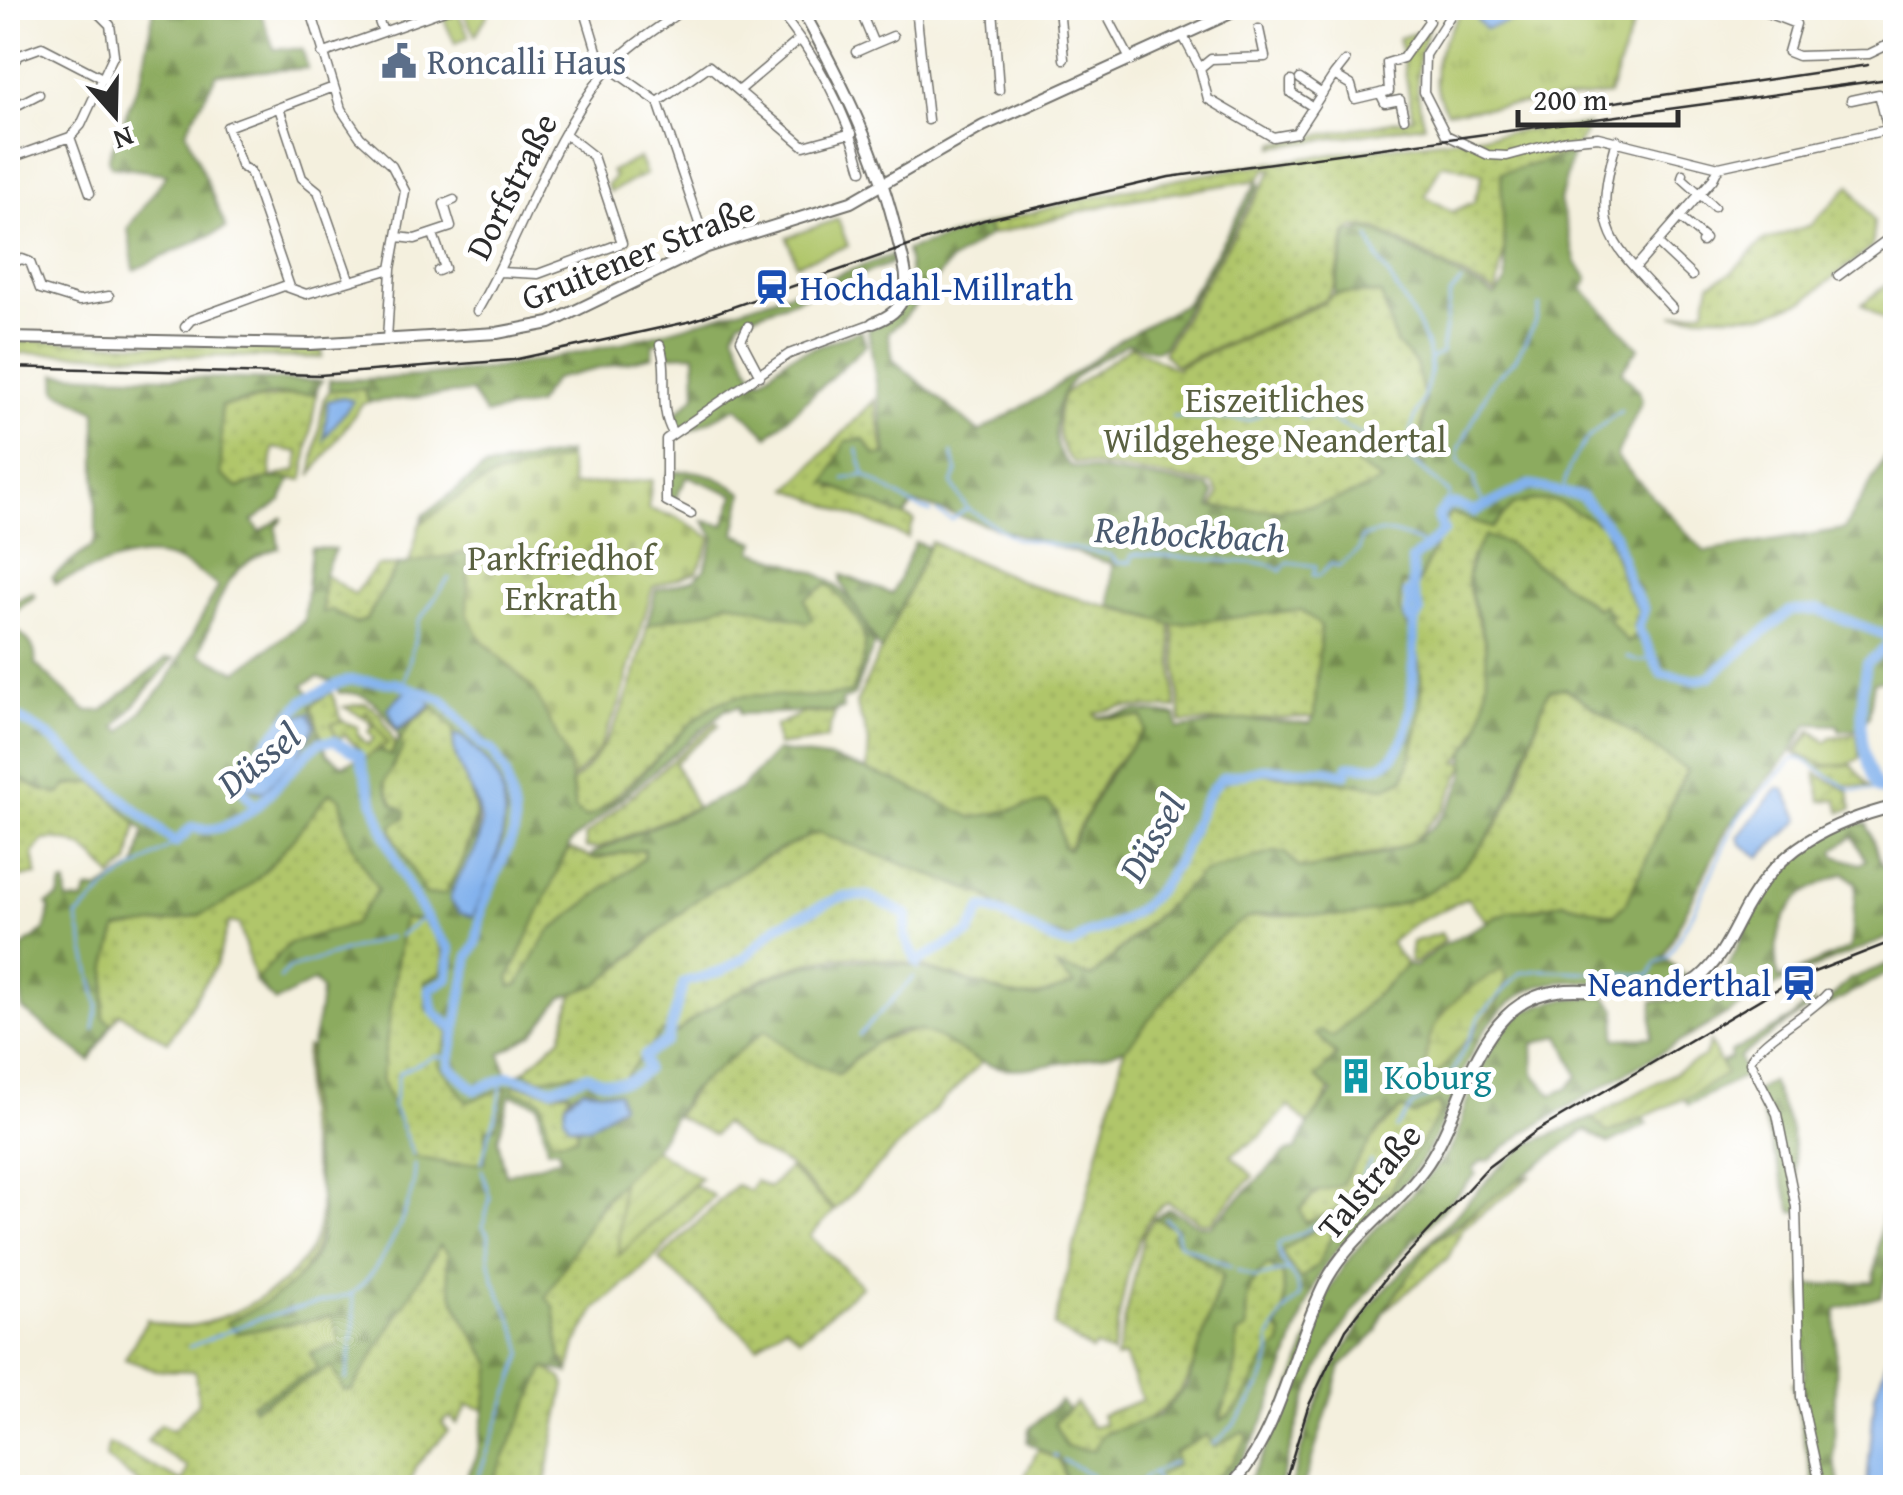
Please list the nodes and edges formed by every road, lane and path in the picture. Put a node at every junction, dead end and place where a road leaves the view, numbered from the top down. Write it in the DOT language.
graph roads {
  1 [pos="16,8"];
  2 [pos="33,8"];
  3 [pos="42,8"];
  4 [pos="92,8"];
  5 [pos="310,8"];
  6 [pos="374,8"];
  7 [pos="450,8"];
  8 [pos="584,8"];
  9 [pos="657,8"];
  10 [pos="684,8"];
  11 [pos="776,8"];
  12 [pos="800,8"];
  13 [pos="859,8"];
  14 [pos="916,8"];
  15 [pos="993,8"];
  16 [pos="1059,8"];
  17 [pos="1104,8"];
  18 [pos="1242,8"];
  19 [pos="1424,8"];
  20 [pos="1455,8"];
  21 [pos="1754,8"];
  22 [pos="106,11"];
  23 [pos="8,14"];
  24 [pos="874,14"];
  25 [pos="862,20"];
  26 [pos="668,21"];
  27 [pos="1259,30"];
  28 [pos="383,32"];
  29 [pos="893,36"];
  30 [pos="1184,36"];
  31 [pos="800,39"];
  32 [pos="874,44"];
  33 [pos="1894,45"];
  34 [pos="856,52"];
  35 [pos="322,54"];
  36 [pos="1064,59"];
  37 [pos="1131,61"];
  38 [pos="1346,61"];
  39 [pos="8,67"];
  40 [pos="608,68"];
  41 [pos="1200,68"];
  42 [pos="1334,75"];
  43 [pos="104,79"];
  44 [pos="334,88"];
  45 [pos="740,90"];
  46 [pos="999,90"];
  47 [pos="1380,93"];
  48 [pos="39,94"];
  49 [pos="1322,94"];
  50 [pos="1851,100"];
  51 [pos="658,102"];
  52 [pos="1313,107"];
  53 [pos="279,108"];
  54 [pos="8,110"];
  55 [pos="1404,118"];
  56 [pos="928,120"];
  57 [pos="1892,129"];
  58 [pos="852,133"];
  59 [pos="565,134"];
  60 [pos="70,137"];
  61 [pos="1617,140"];
  62 [pos="8,158"];
  63 [pos="877,163"];
  64 [pos="914,164"];
  65 [pos="1719,167"];
  66 [pos="862,170"];
  67 [pos="1683,174"];
  68 [pos="883,184"];
  69 [pos="90,193"];
  70 [pos="1700,194"];
  71 [pos="454,200"];
  72 [pos="851,202"];
  73 [pos="1714,207"];
  74 [pos="890,208"];
  75 [pos="1679,218"];
  76 [pos="1896,233"];
  77 [pos="433,234"];
  78 [pos="398,238"];
  79 [pos="1702,242"];
  80 [pos="1657,243"];
  81 [pos="707,247"];
  82 [pos="8,264"];
  83 [pos="1634,268"];
  84 [pos="390,269"];
  85 [pos="438,270"];
  86 [pos="500,272"];
  87 [pos="1692,276"];
  88 [pos="1838,276"];
  89 [pos="349,279"];
  90 [pos="290,287"];
  91 [pos="109,296"];
  92 [pos="1672,308"];
  93 [pos="477,311"];
  94 [pos="873,322"];
  95 [pos="748,326"];
  96 [pos="185,327"];
  97 [pos="8,338"];
  98 [pos="387,340"];
  99 [pos="660,345"];
  100 [pos="760,376"];
  101 [pos="673,434"];
  102 [pos="691,514"];
  103 [pos="1896,806"];
  104 [pos="1827,994"];
  105 [pos="1229,1488"];
  106 [pos="1820,1488"];
  1 -- 23 [label="street"];
  2 -- 3 [label="street"];
  4 -- 22 [label="street"];
  5 -- 35 [label="street"];
  6 -- 28 [label="street"];
  7 -- 28 [label="street"];
  8 -- 40 [label="street"];
  9 -- 26 [label="street"];
  10 -- 26 [label="street, Dorfstraße"];
  11 -- 31 [label="street"];
  12 -- 63 [label="main road"];
  13 -- 25 [label="street"];
  14 -- 56 [label="street"];
  15 -- 46 [label="street"];
  16 -- 36 [label="street"];
  17 -- 37 [label="street"];
  18 -- 30 [label="main road, Gruitener Straße"];
  19 -- 47 [label="street"];
  20 -- 61 [label="street"];
  21 -- 33 [label="street"];
  22 -- 43 [label="street"];
  24 -- 25 [label="street"];
  25 -- 32 [label="street"];
  26 -- 40 [label="street, Dorfstraße"];
  27 -- 41 [label="street"];
  28 -- 35 [label="street"];
  29 -- 32 [label="street"];
  30 -- 37 [label="main road, Gruitener Straße"];
  30 -- 41 [label="street"];
  31 -- 45 [label="street"];
  31 -- 58 [label="street"];
  32 -- 34 [label="street"];
  35 -- 44 [label="street"];
  37 -- 64 [label="main road, Gruitener Straße"];
  38 -- 42 [label="street"];
  39 -- 43 [label="street"];
  40 -- 51 [label="street"];
  40 -- 59 [label="street, Dorfstraße"];
  41 -- 52 [label="street"];
  42 -- 47 [label="street"];
  42 -- 49 [label="street"];
  43 -- 60 [label="street"];
  44 -- 53 [label="street"];
  44 -- 78 [label="street"];
  45 -- 51 [label="street"];
  45 -- 58 [label="street"];
  47 -- 55 [label="street"];
  48 -- 54 [label="street"];
  49 -- 52 [label="street"];
  49 -- 52 [label="street"];
  50 -- 57 [label="street"];
  51 -- 81 [label="street"];
  53 -- 89 [label="street"];
  53 -- 90 [label="street"];
  57 -- 65 [label="street"];
  58 -- 66 [label="street"];
  59 -- 86 [label="street, Dorfstraße"];
  59 -- 86 [label="street"];
  60 -- 62 [label="street"];
  60 -- 69 [label="street"];
  61 -- 65 [label="street"];
  61 -- 83 [label="street"];
  63 -- 64 [label="main road"];
  63 -- 68 [label="main road"];
  64 -- 68 [label="main road, Gruitener Straße"];
  65 -- 70 [label="street"];
  67 -- 70 [label="street"];
  68 -- 72 [label="main road, Gruitener Straße"];
  68 -- 74 [label="main road"];
  70 -- 73 [label="street"];
  70 -- 75 [label="street"];
  71 -- 77 [label="street"];
  72 -- 74 [label="main road"];
  72 -- 81 [label="main road, Gruitener Straße"];
  74 -- 94 [label="main road"];
  75 -- 79 [label="street"];
  75 -- 80 [label="street"];
  76 -- 88 [label="street"];
  77 -- 78 [label="street"];
  77 -- 85 [label="street"];
  78 -- 84 [label="street"];
  80 -- 83 [label="street"];
  80 -- 87 [label="street"];
  81 -- 98 [label="main road, Gruitener Straße"];
  82 -- 91 [label="street"];
  83 -- 92 [label="street"];
  84 -- 89 [label="street"];
  84 -- 98 [label="street"];
  86 -- 93 [label="street, Dorfstraße"];
  89 -- 90 [label="street"];
  90 -- 96 [label="street"];
  94 -- 100 [label="street"];
  95 -- 100 [label="street"];
  97 -- 98 [label="main road, Gruitener Straße"];
  99 -- 101 [label="street"];
  100 -- 101 [label="street"];
  101 -- 102 [label="street"];
  103 -- 105 [label="main road, Talstraße"];
  104 -- 106 [label="street"];
}
